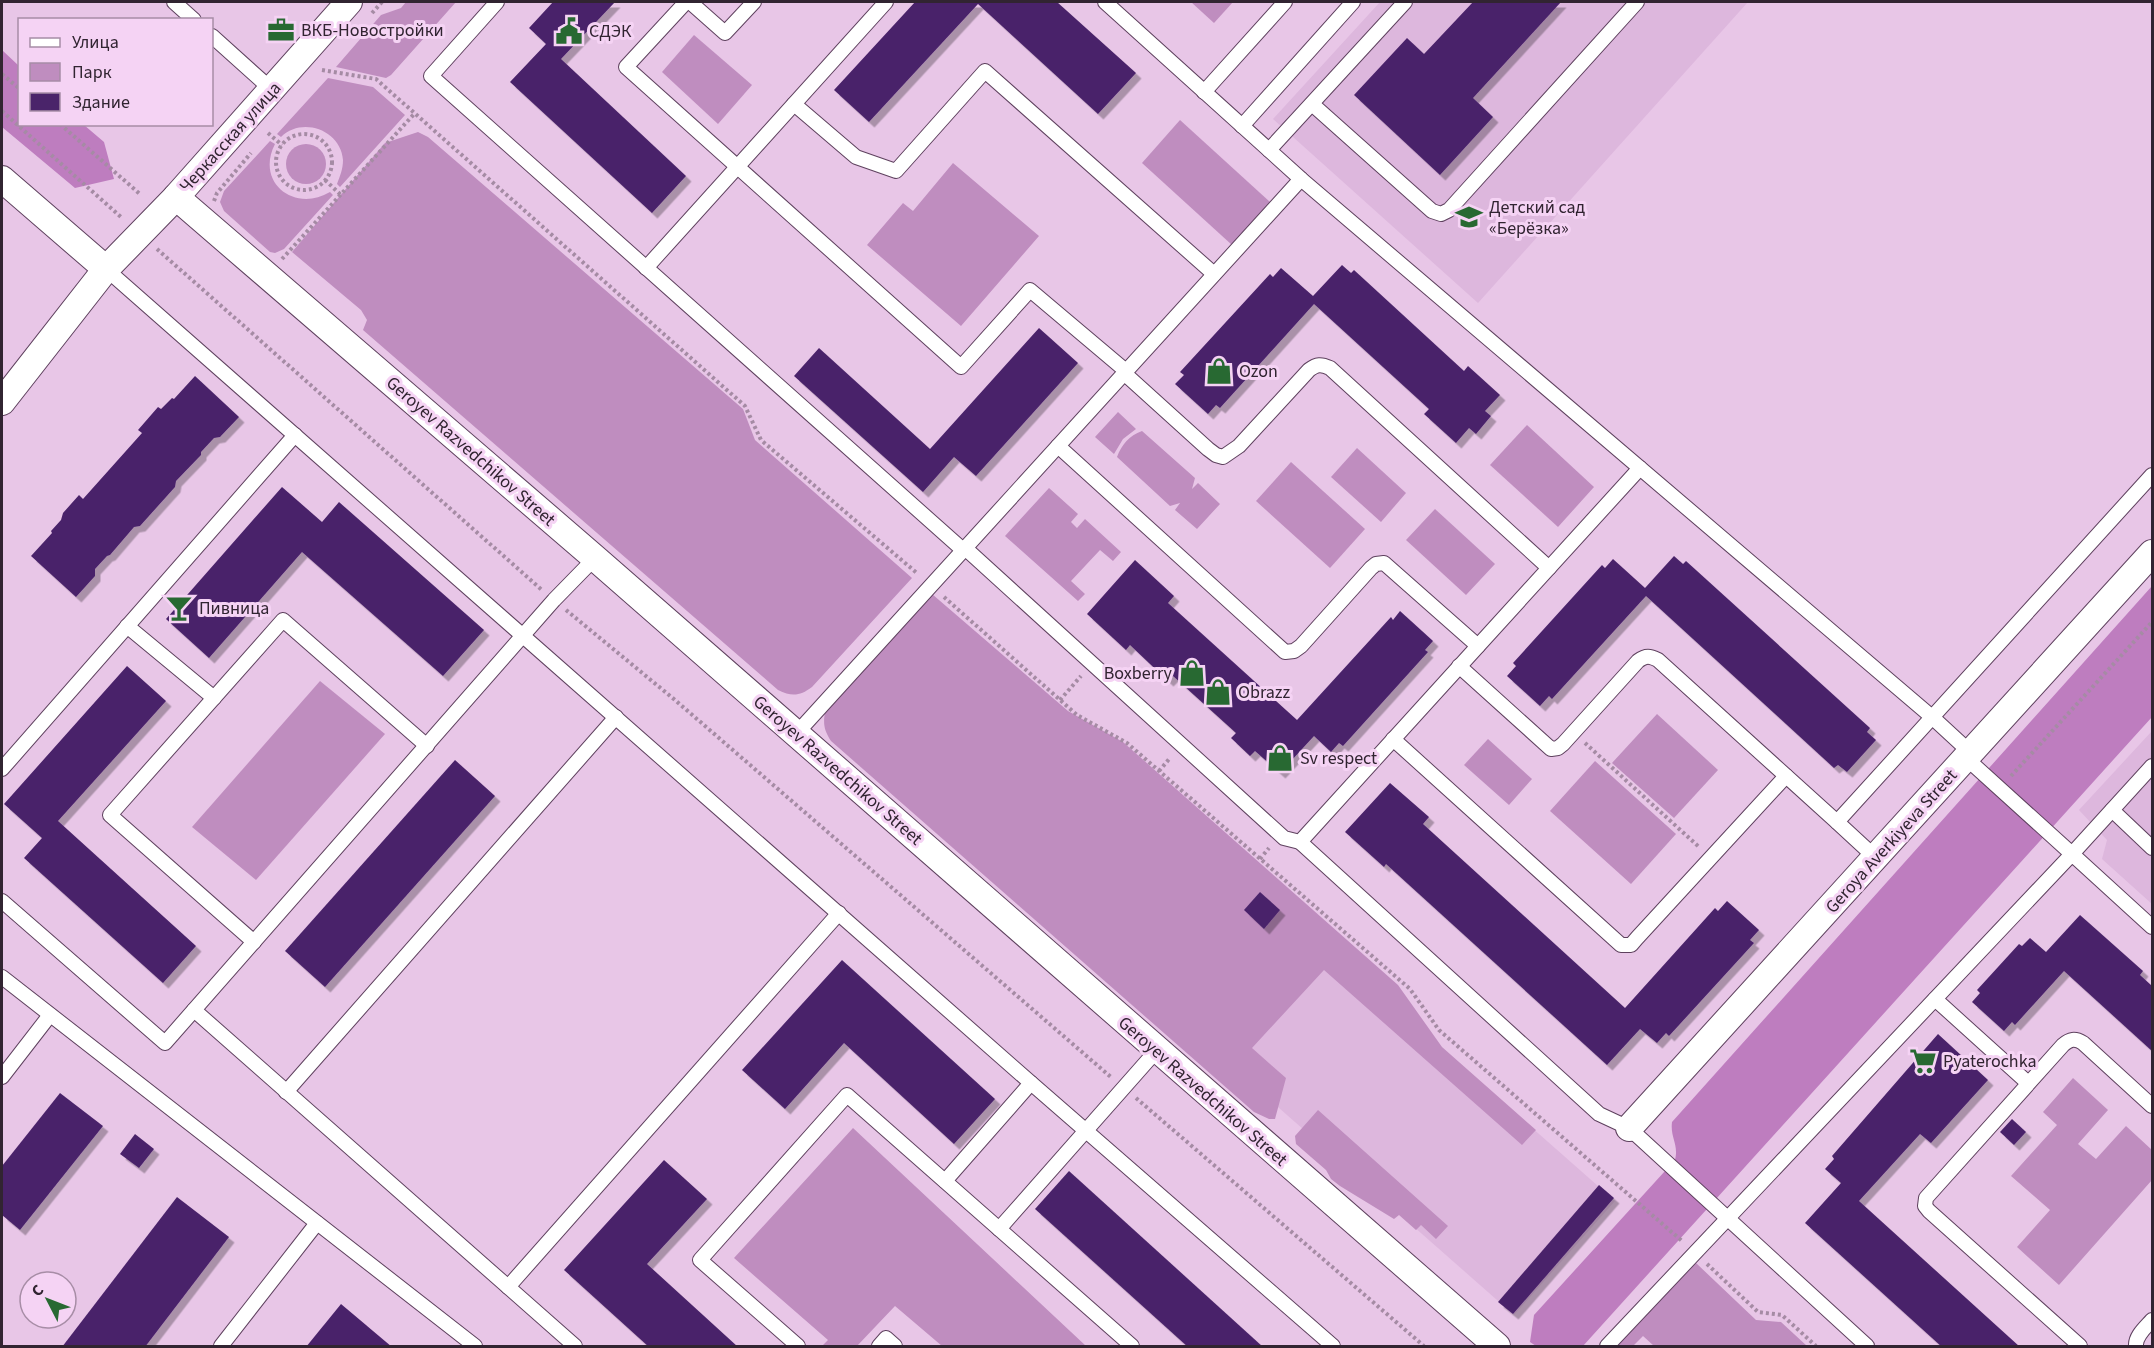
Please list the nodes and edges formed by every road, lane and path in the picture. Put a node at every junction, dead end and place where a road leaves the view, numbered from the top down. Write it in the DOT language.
graph roads {
  1 [pos="174,2"];
  2 [pos="382,2"];
  3 [pos="497,2"];
  4 [pos="688,2"];
  5 [pos="754,2"];
  6 [pos="886,2"];
  7 [pos="1105,2"];
  8 [pos="1285,2"];
  9 [pos="1353,2"];
  10 [pos="1405,2"];
  11 [pos="1637,2"];
  12 [pos="358,10"];
  13 [pos="192,18"];
  14 [pos="213,37"];
  15 [pos="330,62"];
  16 [pos="322,70"];
  17 [pos="2,74"];
  18 [pos="315,79"];
  19 [pos="18,87"];
  20 [pos="272,90"];
  21 [pos="1204,92"];
  22 [pos="794,104"];
  23 [pos="1312,104"];
  24 [pos="2,111"];
  25 [pos="416,114"];
  26 [pos="18,125"];
  27 [pos="19,126"];
  28 [pos="62,126"];
  29 [pos="1242,126"];
  30 [pos="261,141"];
  31 [pos="282,145"];
  32 [pos="253,150"];
  33 [pos="1269,150"];
  34 [pos="737,167"];
  35 [pos="2,179"];
  36 [pos="1301,179"];
  37 [pos="325,180"];
  38 [pos="141,195"];
  39 [pos="341,195"];
  40 [pos="176,197"];
  41 [pos="216,209"];
  42 [pos="140,234"];
  43 [pos="278,260"];
  44 [pos="646,268"];
  45 [pos="106,269"];
  46 [pos="1214,274"];
  47 [pos="1125,372"];
  48 [pos="2,402"];
  49 [pos="295,435"];
  50 [pos="1058,446"];
  51 [pos="1640,468"];
  52 [pos="2152,475"];
  53 [pos="964,549"];
  54 [pos="2152,554"];
  55 [pos="596,558"];
  56 [pos="1549,568"];
  57 [pos="931,585"];
  58 [pos="554,600"];
  59 [pos="2152,622"];
  60 [pos="127,626"];
  61 [pos="523,636"];
  62 [pos="1478,646"];
  63 [pos="1093,663"];
  64 [pos="1459,666"];
  65 [pos="214,698"];
  66 [pos="1060,700"];
  67 [pos="616,717"];
  68 [pos="1932,717"];
  69 [pos="1573,732"];
  70 [pos="796,734"];
  71 [pos="1393,739"];
  72 [pos="427,746"];
  73 [pos="1969,755"];
  74 [pos="2152,766"];
  75 [pos="2,769"];
  76 [pos="1786,776"];
  77 [pos="1999,789"];
  78 [pos="2112,810"];
  79 [pos="1837,822"];
  80 [pos="1300,842"];
  81 [pos="2152,848"];
  82 [pos="2072,854"];
  83 [pos="1711,858"];
  84 [pos="1876,858"];
  85 [pos="2,901"];
  86 [pos="838,914"];
  87 [pos="2152,927"];
  88 [pos="254,942"];
  89 [pos="2,977"];
  90 [pos="1935,999"];
  91 [pos="194,1010"];
  92 [pos="50,1015"];
  93 [pos="1157,1050"];
  94 [pos="2,1077"];
  95 [pos="1031,1083"];
  96 [pos="2028,1083"];
  97 [pos="1124,1088"];
  98 [pos="286,1092"];
  99 [pos="2152,1106"];
  100 [pos="1629,1128"];
  101 [pos="1086,1132"];
  102 [pos="945,1181"];
  103 [pos="1728,1219"];
  104 [pos="317,1223"];
  105 [pos="999,1229"];
  106 [pos="1696,1253"];
  107 [pos="508,1287"];
  108 [pos="2152,1320"];
  109 [pos="221,1347"];
  110 [pos="475,1347"];
  111 [pos="575,1347"];
  112 [pos="798,1347"];
  113 [pos="879,1347"];
  114 [pos="895,1347"];
  115 [pos="1132,1347"];
  116 [pos="1333,1347"];
  117 [pos="1424,1347"];
  118 [pos="1497,1347"];
  119 [pos="1607,1347"];
  120 [pos="1816,1347"];
  121 [pos="1867,1347"];
  122 [pos="2080,1347"];
  123 [pos="2136,1347"];
  1 -- 13 [label="lane"];
  2 -- 12 [label="path"];
  3 -- 44 [label="lane"];
  4 -- 5 [label="lane"];
  4 -- 34 [label="lane"];
  6 -- 22 [label="lane"];
  7 -- 21 [label="lane"];
  8 -- 21 [label="lane"];
  9 -- 29 [label="lane"];
  10 -- 23 [label="lane"];
  11 -- 23 [label="lane"];
  12 -- 20 [label="street, Черкасская улица"];
  14 -- 20 [label="lane"];
  15 -- 16 [label="path"];
  16 -- 18 [label="path"];
  16 -- 25 [label="path"];
  17 -- 19 [label="path"];
  20 -- 40 [label="street, Черкасская улица"];
  21 -- 29 [label="lane"];
  22 -- 34 [label="lane"];
  22 -- 46 [label="lane"];
  23 -- 33 [label="lane"];
  24 -- 26 [label="path"];
  25 -- 39 [label="path"];
  25 -- 57 [label="path"];
  27 -- 42 [label="path"];
  28 -- 38 [label="path"];
  29 -- 33 [label="lane"];
  30 -- 31 [label="path"];
  31 -- 37 [label="path"];
  31 -- 37 [label="path"];
  32 -- 41 [label="path"];
  33 -- 36 [label="lane"];
  34 -- 44 [label="lane"];
  34 -- 47 [label="lane"];
  35 -- 45 [label="street"];
  36 -- 46 [label="lane"];
  36 -- 51 [label="lane"];
  37 -- 39 [label="path"];
  39 -- 43 [label="path"];
  40 -- 42 [label="street, Черкасская улица"];
  40 -- 55 [label="street, Geroyev Razvedchikov Street"];
  42 -- 45 [label="street, Черкасская улица"];
  42 -- 58 [label="path"];
  44 -- 53 [label="lane"];
  45 -- 48 [label="street, Черкасская улица"];
  45 -- 49 [label="lane"];
  46 -- 47 [label="lane"];
  47 -- 50 [label="lane"];
  47 -- 56 [label="lane"];
  49 -- 60 [label="lane"];
  49 -- 61 [label="lane"];
  50 -- 53 [label="lane"];
  50 -- 62 [label="lane"];
  51 -- 56 [label="lane"];
  51 -- 68 [label="lane"];
  52 -- 68 [label="lane"];
  53 -- 57 [label="lane"];
  53 -- 63 [label="lane"];
  54 -- 73 [label="street, Geroya Averkiyeva Street"];
  55 -- 58 [label="lane"];
  55 -- 70 [label="street, Geroyev Razvedchikov Street"];
  56 -- 62 [label="lane"];
  57 -- 66 [label="path"];
  57 -- 70 [label="lane"];
  58 -- 61 [label="lane"];
  58 -- 97 [label="path"];
  59 -- 77 [label="path"];
  60 -- 65 [label="lane"];
  60 -- 75 [label="lane"];
  61 -- 67 [label="lane"];
  61 -- 72 [label="lane"];
  62 -- 64 [label="lane"];
  63 -- 66 [label="path"];
  63 -- 80 [label="lane"];
  64 -- 69 [label="lane"];
  64 -- 71 [label="lane"];
  65 -- 72 [label="lane"];
  65 -- 88 [label="lane"];
  66 -- 106 [label="path"];
  67 -- 86 [label="lane"];
  67 -- 98 [label="lane"];
  68 -- 73 [label="lane"];
  68 -- 79 [label="lane"];
  69 -- 76 [label="lane"];
  69 -- 83 [label="path"];
  70 -- 93 [label="street, Geroyev Razvedchikov Street"];
  71 -- 80 [label="lane"];
  71 -- 83 [label="lane"];
  72 -- 88 [label="lane"];
  73 -- 77 [label="lane"];
  73 -- 84 [label="street, Geroya Averkiyeva Street"];
  74 -- 78 [label="lane"];
  76 -- 79 [label="lane"];
  76 -- 83 [label="lane"];
  77 -- 82 [label="lane"];
  78 -- 81 [label="lane"];
  78 -- 82 [label="lane"];
  79 -- 84 [label="lane"];
  80 -- 100 [label="lane"];
  82 -- 87 [label="lane"];
  82 -- 90 [label="lane"];
  84 -- 100 [label="street, Geroya Averkiyeva Street"];
  85 -- 91 [label="lane"];
  86 -- 95 [label="lane"];
  86 -- 107 [label="lane"];
  88 -- 91 [label="lane"];
  89 -- 92 [label="lane"];
  90 -- 96 [label="lane"];
  90 -- 103 [label="lane"];
  91 -- 98 [label="lane"];
  92 -- 94 [label="lane"];
  92 -- 104 [label="lane"];
  93 -- 97 [label="lane"];
  93 -- 118 [label="street, Geroyev Razvedchikov Street"];
  95 -- 101 [label="lane"];
  95 -- 102 [label="lane"];
  96 -- 99 [label="lane"];
  96 -- 122 [label="lane"];
  97 -- 101 [label="lane"];
  97 -- 117 [label="path"];
  98 -- 107 [label="lane"];
  100 -- 103 [label="lane"];
  101 -- 105 [label="lane"];
  101 -- 116 [label="lane"];
  102 -- 105 [label="lane"];
  102 -- 112 [label="lane"];
  103 -- 106 [label="lane"];
  103 -- 121 [label="lane"];
  104 -- 109 [label="lane"];
  104 -- 110 [label="lane"];
  105 -- 115 [label="lane"];
  106 -- 119 [label="lane"];
  106 -- 120 [label="path"];
  107 -- 111 [label="lane"];
  108 -- 123 [label="lane"];
  113 -- 114 [label="lane"];
}
